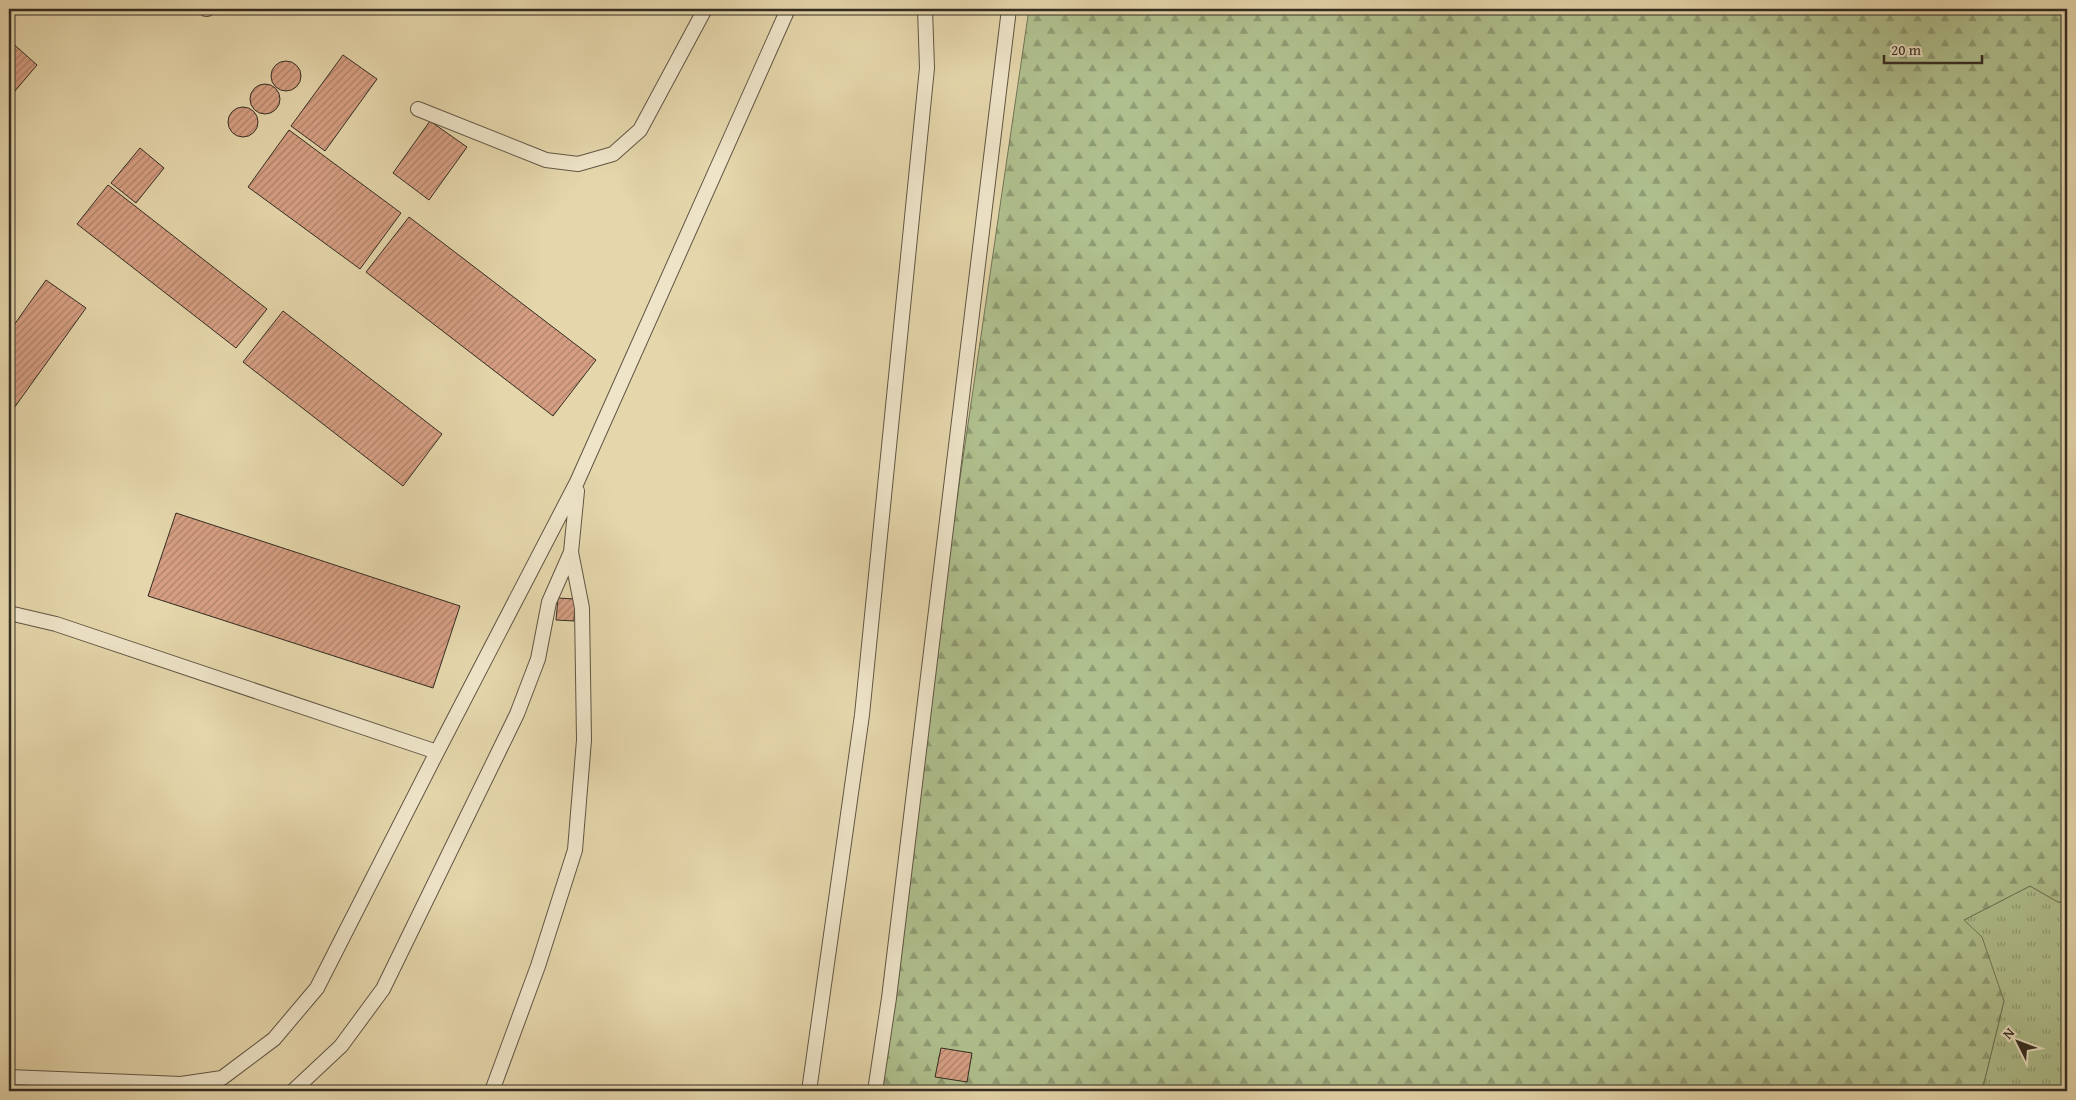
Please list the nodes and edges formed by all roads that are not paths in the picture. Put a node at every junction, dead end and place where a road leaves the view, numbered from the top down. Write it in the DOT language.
graph roads {
  1 [pos="705,9"];
  2 [pos="788,9"];
  3 [pos="925,9"];
  4 [pos="1009,9"];
  5 [pos="418,109"];
  6 [pos="578,482"];
  7 [pos="571,552"];
  8 [pos="9,613"];
  9 [pos="437,752"];
  10 [pos="9,1077"];
  11 [pos="293,1091"];
  12 [pos="492,1091"];
  13 [pos="809,1091"];
  14 [pos="875,1091"];
  1 -- 5 [label="lane"];
  2 -- 6 [label="lane"];
  3 -- 13 [label="lane"];
  4 -- 14 [label="lane"];
  6 -- 7 [label="lane"];
  6 -- 9 [label="lane"];
  7 -- 11 [label="lane"];
  7 -- 12 [label="lane"];
  8 -- 9 [label="lane"];
  9 -- 10 [label="lane"];
}
